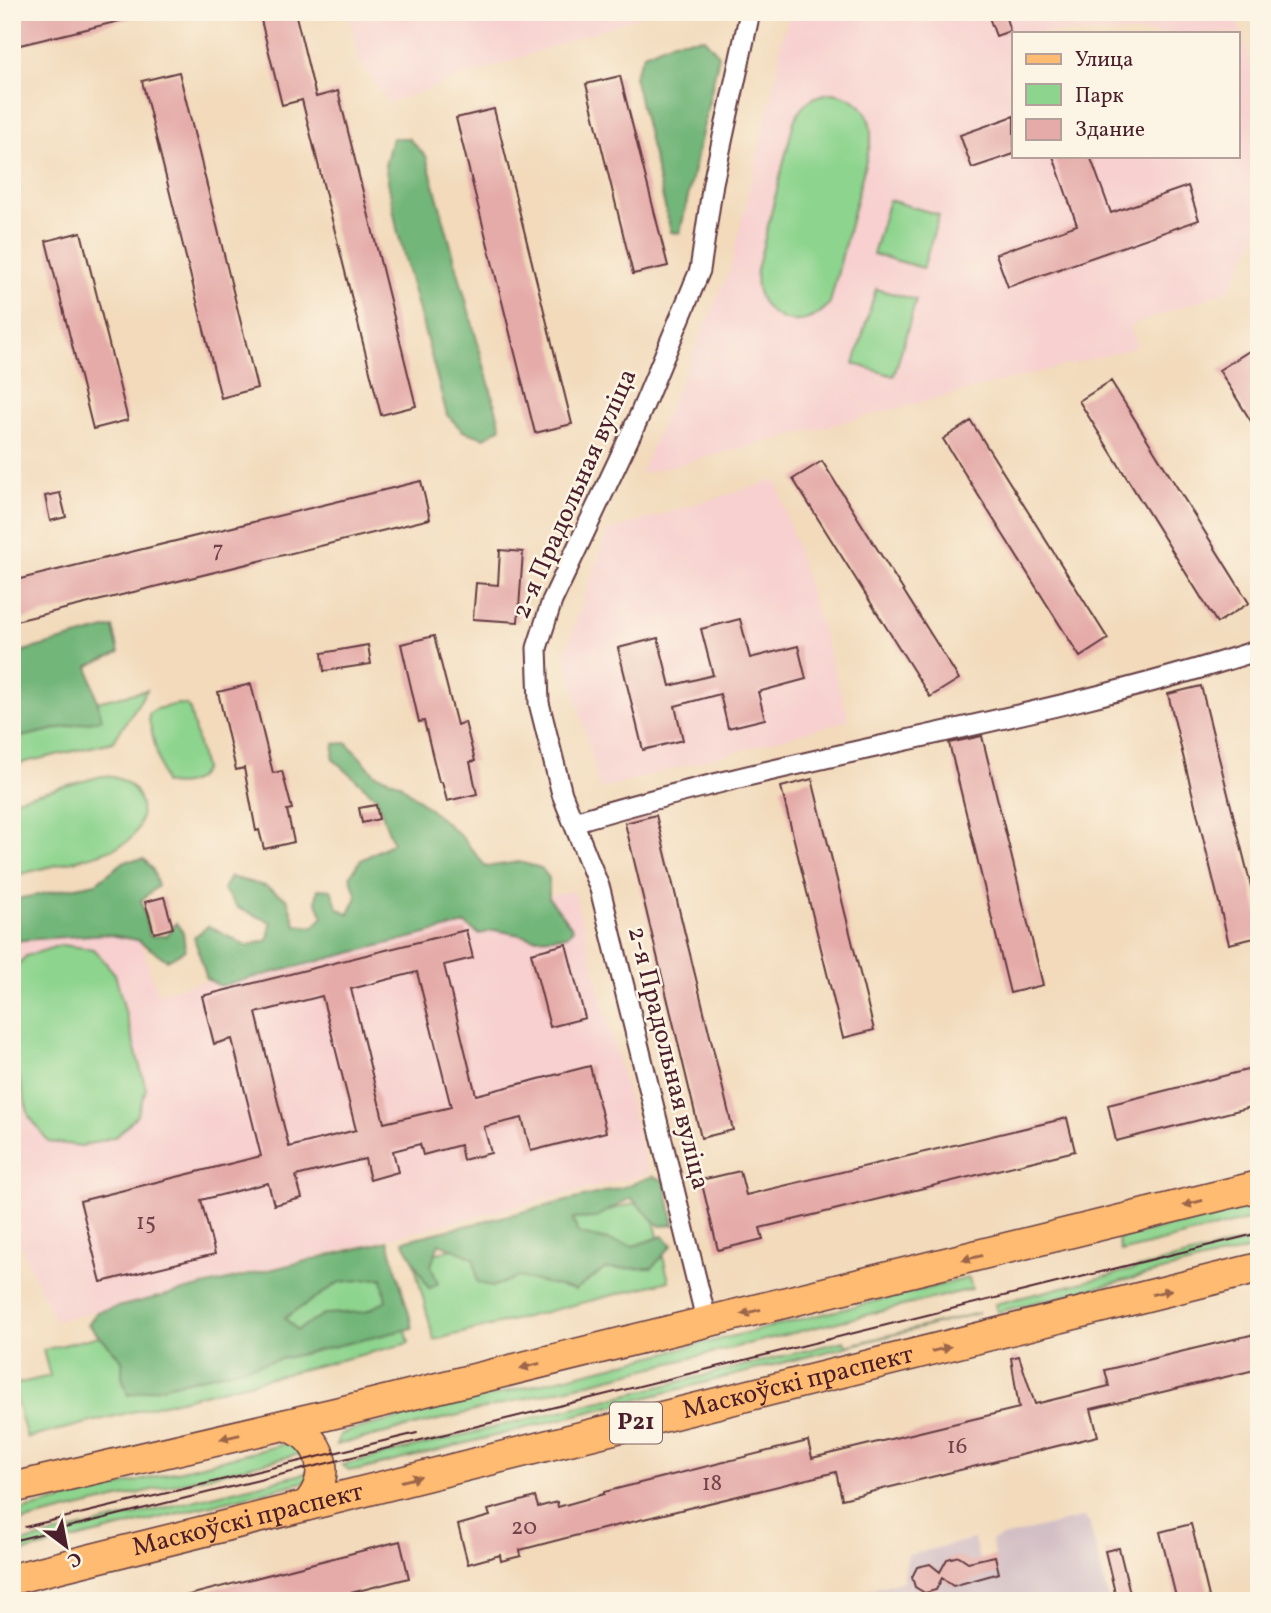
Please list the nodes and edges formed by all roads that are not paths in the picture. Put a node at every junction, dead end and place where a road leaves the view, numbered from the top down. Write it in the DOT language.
graph roads {
  1 [pos="750,12"];
  2 [pos="1259,650"];
  3 [pos="574,822"];
  4 [pos="1259,1186"];
  5 [pos="1259,1268"];
  6 [pos="707,1323"];
  7 [pos="344,1411"];
  8 [pos="285,1425"];
  9 [pos="12,1488"];
  10 [pos="364,1490"];
  11 [pos="307,1505"];
  12 [pos="12,1579"];
  1 -- 3 [label="street, 2-я Прадольная вуліца"];
  2 -- 3 [label="street"];
  3 -- 6 [label="street, 2-я Прадольная вуліца"];
  4 -- 6 [label="main road, one-way"];
  10 -- 5 [label="main road, Маскоўскі праспект / Р21, one-way"];
  6 -- 7 [label="main road, one-way"];
  7 -- 8 [label="main road"];
  7 -- 10 [label="main road"];
  8 -- 9 [label="main road, one-way"];
  8 -- 11 [label="main road"];
  10 -- 11 [label="main road, Маскоўскі праспект / Р21"];
  11 -- 12 [label="main road, Маскоўскі праспект / Р21"];
}
